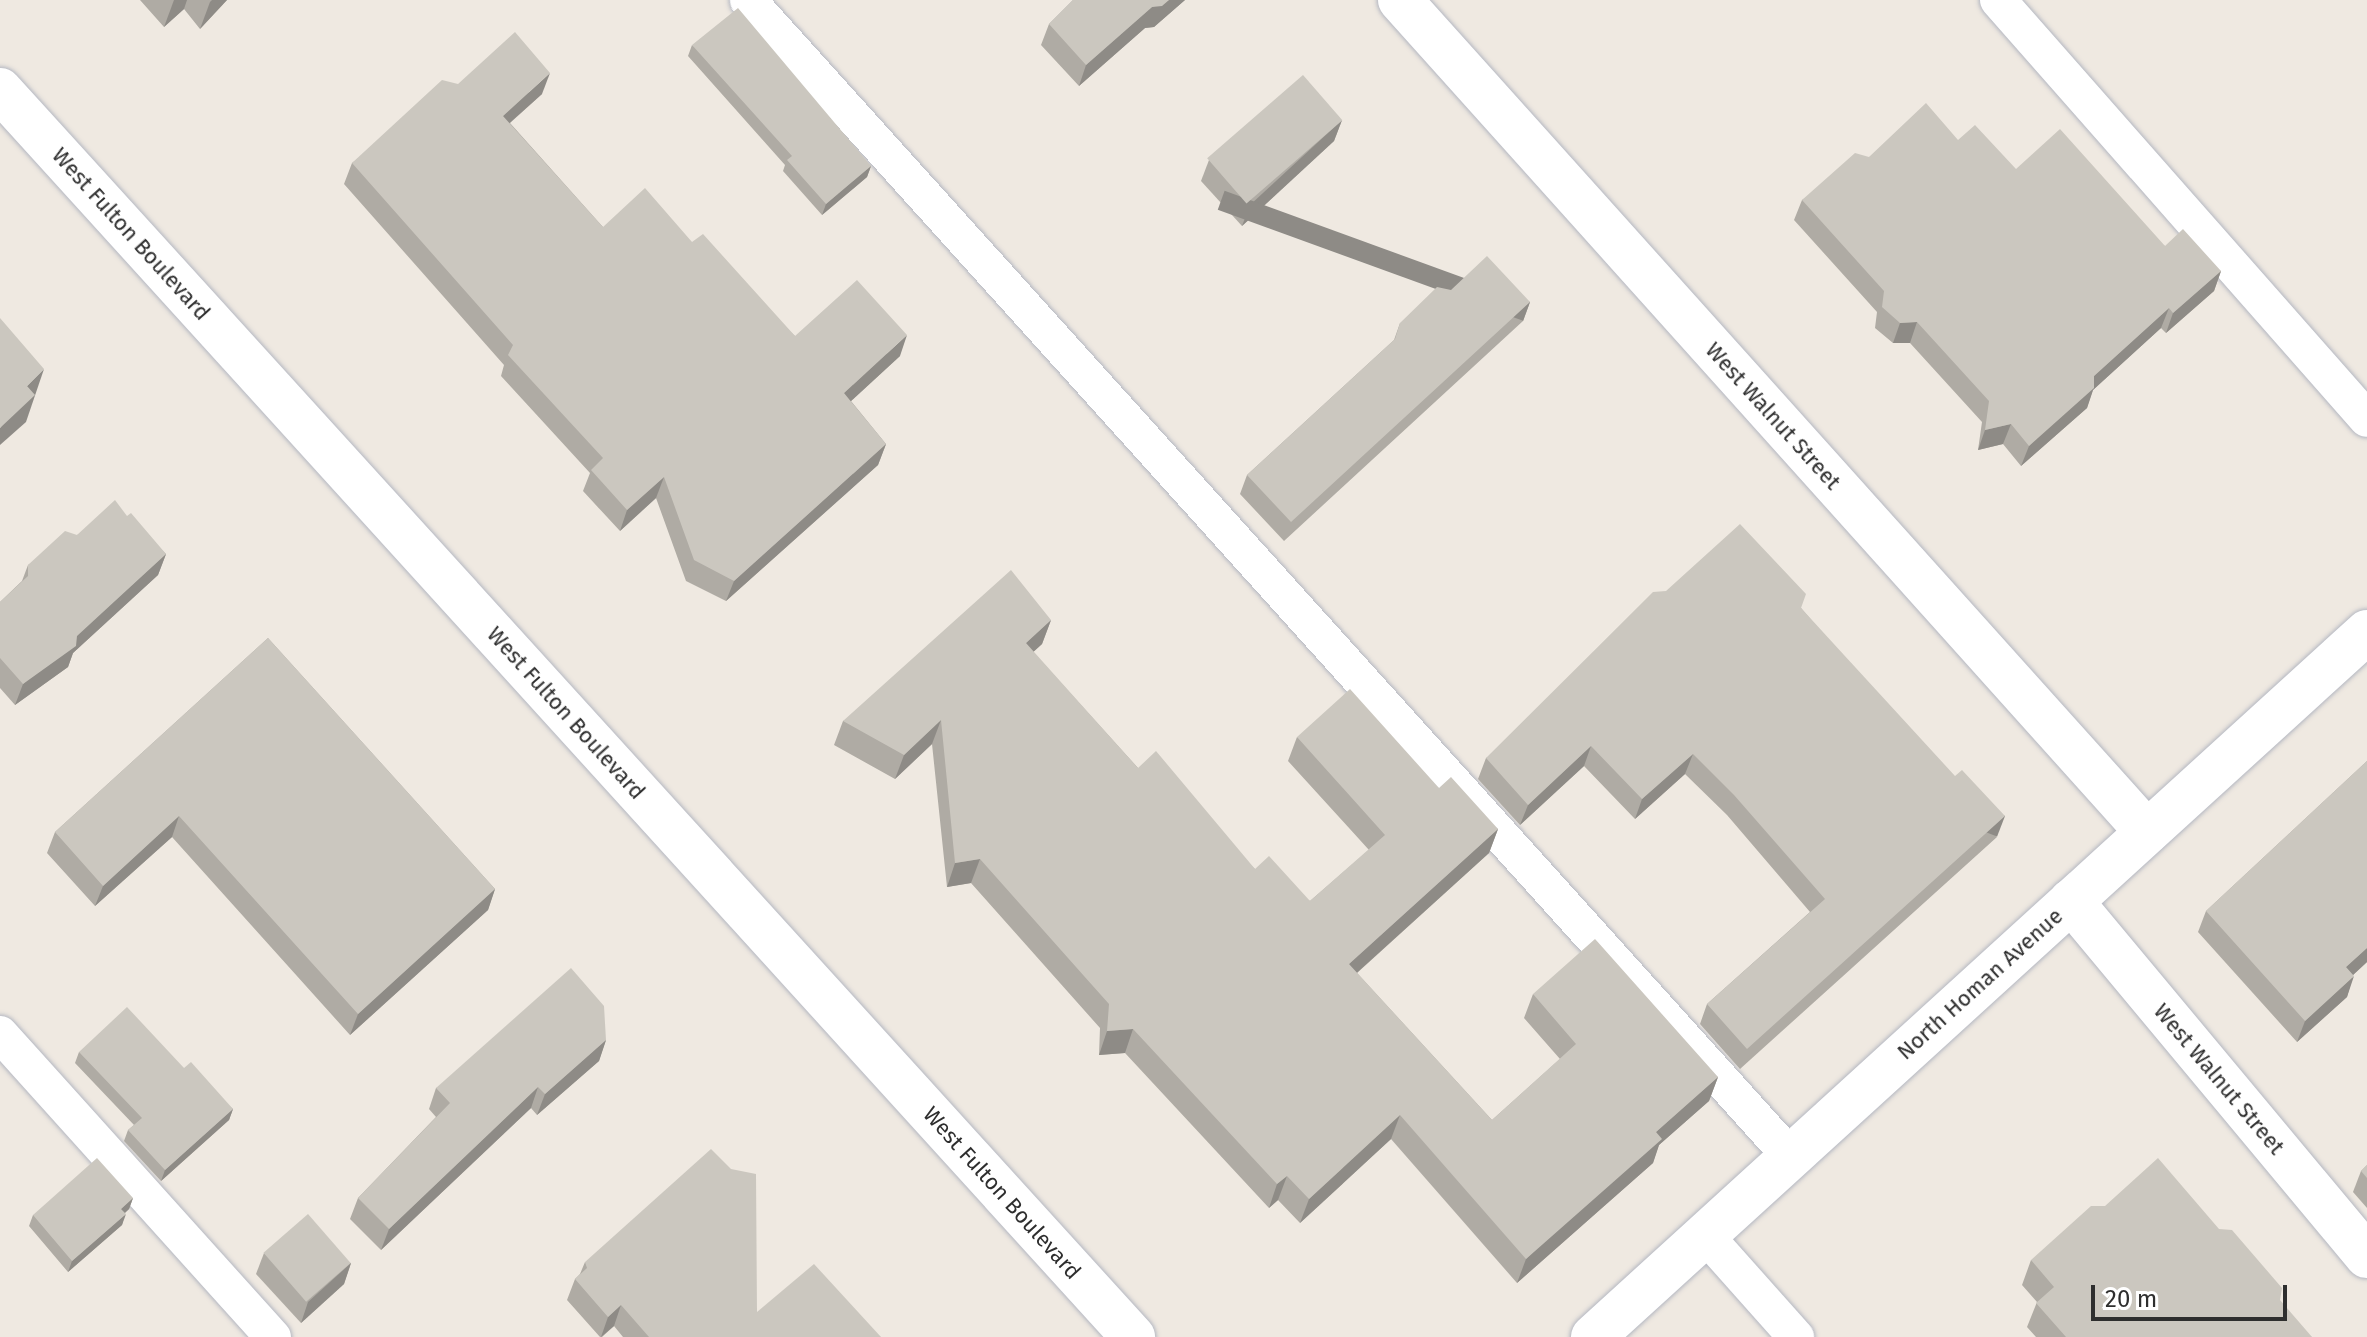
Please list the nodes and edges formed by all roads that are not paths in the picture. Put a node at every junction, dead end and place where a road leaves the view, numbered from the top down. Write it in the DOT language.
graph roads {
  1 [pos="748,0"];
  2 [pos="1400,0"];
  3 [pos="1998,0"];
  4 [pos="0,90"];
  5 [pos="2367,419"];
  6 [pos="2362,647"];
  7 [pos="2147,832"];
  8 [pos="2071,901"];
  9 [pos="0,1034"];
  10 [pos="1791,1157"];
  11 [pos="1705,1235"];
  12 [pos="2367,1256"];
  13 [pos="273,1337"];
  14 [pos="1133,1337"];
  15 [pos="1593,1337"];
  16 [pos="1796,1337"];
  1 -- 10 [label="lane"];
  2 -- 7 [label="street, West Walnut Street"];
  3 -- 5 [label="lane"];
  4 -- 14 [label="street, West Fulton Boulevard"];
  6 -- 7 [label="street, North Homan Avenue"];
  7 -- 8 [label="street, North Homan Avenue"];
  8 -- 10 [label="street, North Homan Avenue"];
  8 -- 12 [label="street, West Walnut Street"];
  9 -- 13 [label="lane"];
  10 -- 11 [label="street, North Homan Avenue"];
  11 -- 15 [label="street, North Homan Avenue"];
  11 -- 16 [label="lane"];
}
